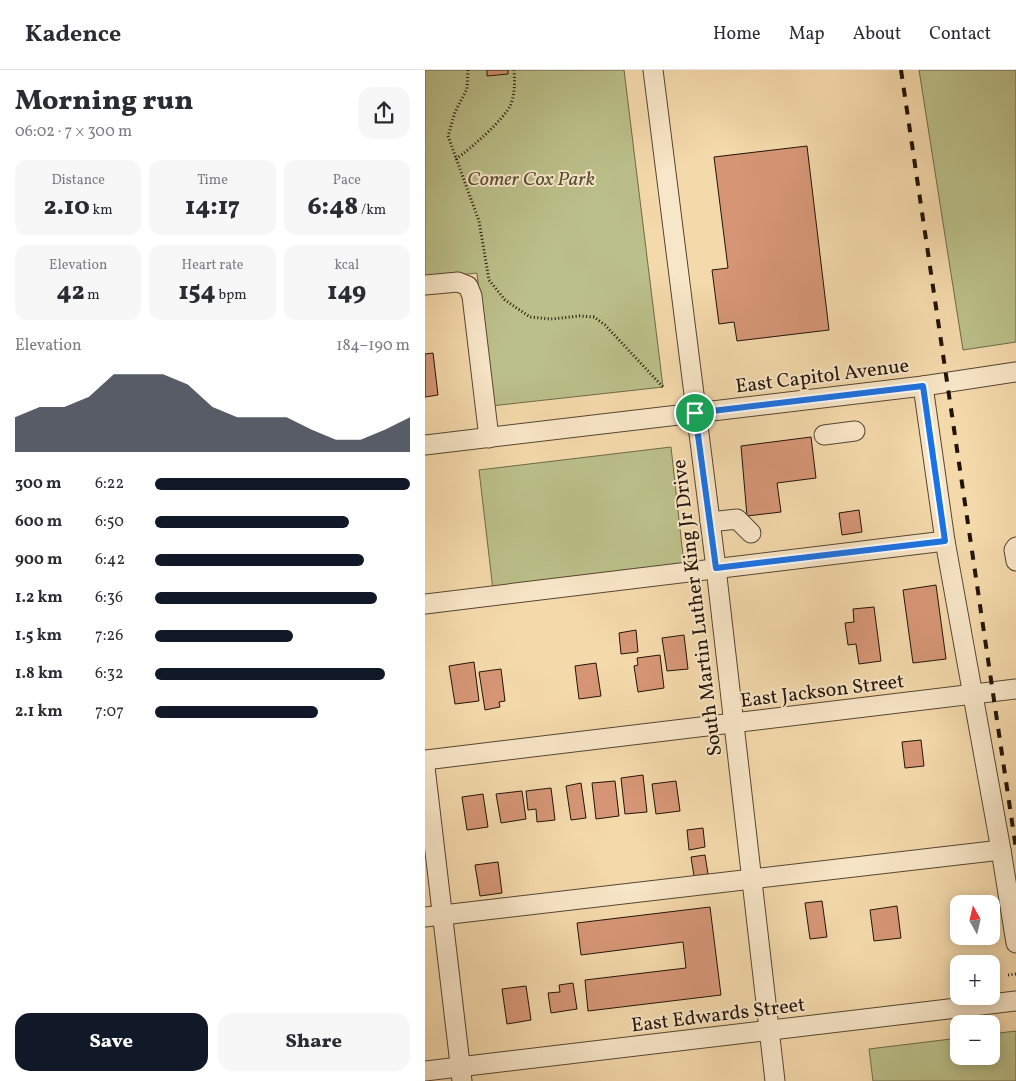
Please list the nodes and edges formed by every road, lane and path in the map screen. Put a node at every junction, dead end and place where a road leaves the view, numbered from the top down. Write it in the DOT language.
graph roads {
  1 [pos="468,70"];
  2 [pos="513,70"];
  3 [pos="653,70"];
  4 [pos="456,160"];
  5 [pos="425,286"];
  6 [pos="1016,372"];
  7 [pos="923,386"];
  8 [pos="664,388"];
  9 [pos="695,413"];
  10 [pos="855,431"];
  11 [pos="824,435"];
  12 [pos="489,438"];
  13 [pos="425,445"];
  14 [pos="709,522"];
  15 [pos="751,533"];
  16 [pos="945,541"];
  17 [pos="1016,547"];
  18 [pos="1016,561"];
  19 [pos="716,568"];
  20 [pos="425,604"];
  21 [pos="1016,689"];
  22 [pos="971,695"];
  23 [pos="733,723"];
  24 [pos="425,760"];
  25 [pos="425,767"];
  26 [pos="1001,850"];
  27 [pos="752,878"];
  28 [pos="434,916"];
  29 [pos="1016,943"];
  30 [pos="1016,974"];
  31 [pos="1008,975"];
  32 [pos="1016,1001"];
  33 [pos="769,1030"];
  34 [pos="425,1071"];
  35 [pos="461,1074"];
  36 [pos="775,1081"];
  1 -- 4 [label="path"];
  2 -- 4 [label="path"];
  3 -- 9 [label="street, South Martin Luther King Jr Drive"];
  4 -- 8 [label="path"];
  5 -- 12 [label="street"];
  6 -- 7 [label="street, East Capitol Avenue"];
  7 -- 9 [label="street, East Capitol Avenue"];
  7 -- 16 [label="street"];
  9 -- 12 [label="street, East Capitol Avenue"];
  9 -- 14 [label="street, South Martin Luther King Jr Drive"];
  10 -- 11 [label="street"];
  12 -- 13 [label="street, East Capitol Avenue"];
  14 -- 15 [label="street"];
  14 -- 19 [label="street, South Martin Luther King Jr Drive"];
  16 -- 19 [label="street"];
  16 -- 22 [label="street"];
  17 -- 18 [label="street"];
  19 -- 20 [label="street"];
  19 -- 23 [label="street, South Martin Luther King Jr Drive"];
  21 -- 22 [label="street, East Jackson Street"];
  22 -- 23 [label="street, East Jackson Street"];
  22 -- 26 [label="street"];
  23 -- 24 [label="street, East Jackson Street"];
  23 -- 27 [label="street, South Martin Luther King Jr Drive"];
  25 -- 28 [label="street"];
  26 -- 27 [label="street"];
  26 -- 29 [label="street"];
  27 -- 28 [label="street"];
  27 -- 33 [label="street, South Martin Luther King Jr Drive"];
  28 -- 35 [label="street"];
  30 -- 31 [label="path"];
  32 -- 33 [label="street, East Edwards Street"];
  33 -- 35 [label="street, East Edwards Street"];
  33 -- 36 [label="street, South Martin Luther King Jr Drive"];
  34 -- 35 [label="street, East Edwards Street"];
}
